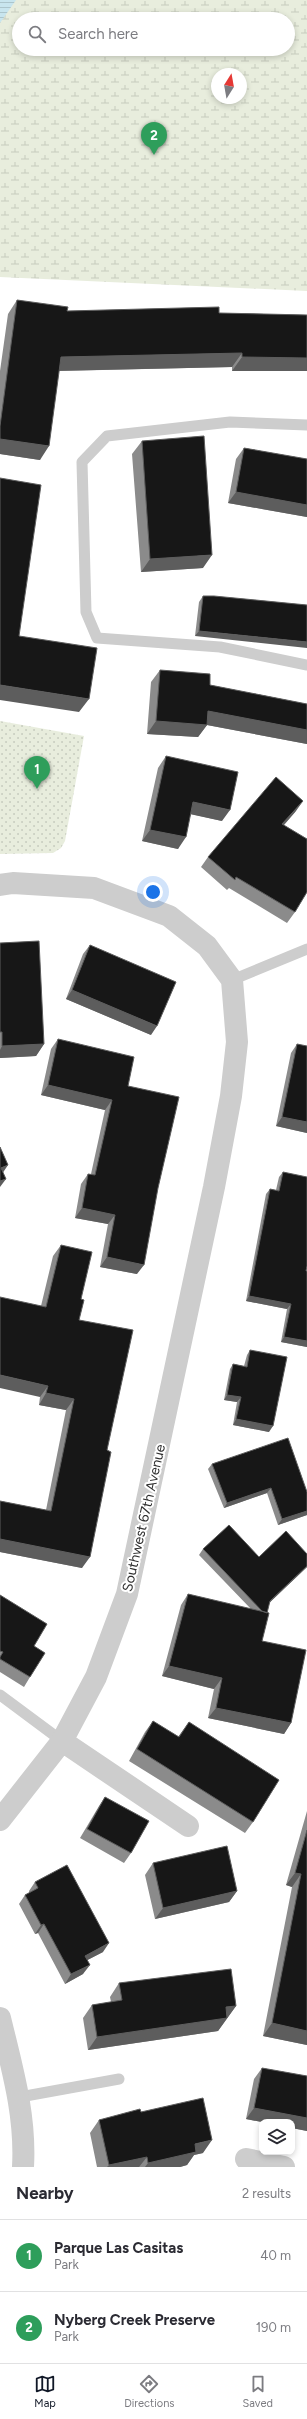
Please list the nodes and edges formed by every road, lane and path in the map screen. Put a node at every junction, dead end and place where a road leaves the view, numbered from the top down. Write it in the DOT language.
graph roads {
  1 [pos="307,426"];
  2 [pos="307,665"];
  3 [pos="0,885"];
  4 [pos="307,949"];
  5 [pos="232,980"];
  6 [pos="0,1695"];
  7 [pos="62,1741"];
  8 [pos="0,1820"];
  9 [pos="188,1826"];
  10 [pos="0,2018"];
  11 [pos="118,2080"];
  12 [pos="20,2097"];
  13 [pos="246,2159"];
  14 [pos="23,2167"];
  15 [pos="284,2167"];
  1 -- 2 [label="lane"];
  3 -- 5 [label="street"];
  4 -- 5 [label="lane"];
  5 -- 7 [label="street, Southwest 67th Avenue"];
  6 -- 7 [label="lane"];
  7 -- 8 [label="street, Southwest 67th Avenue"];
  7 -- 9 [label="street"];
  10 -- 12 [label="street"];
  11 -- 12 [label="lane"];
  12 -- 14 [label="street"];
  13 -- 15 [label="street"];
}
